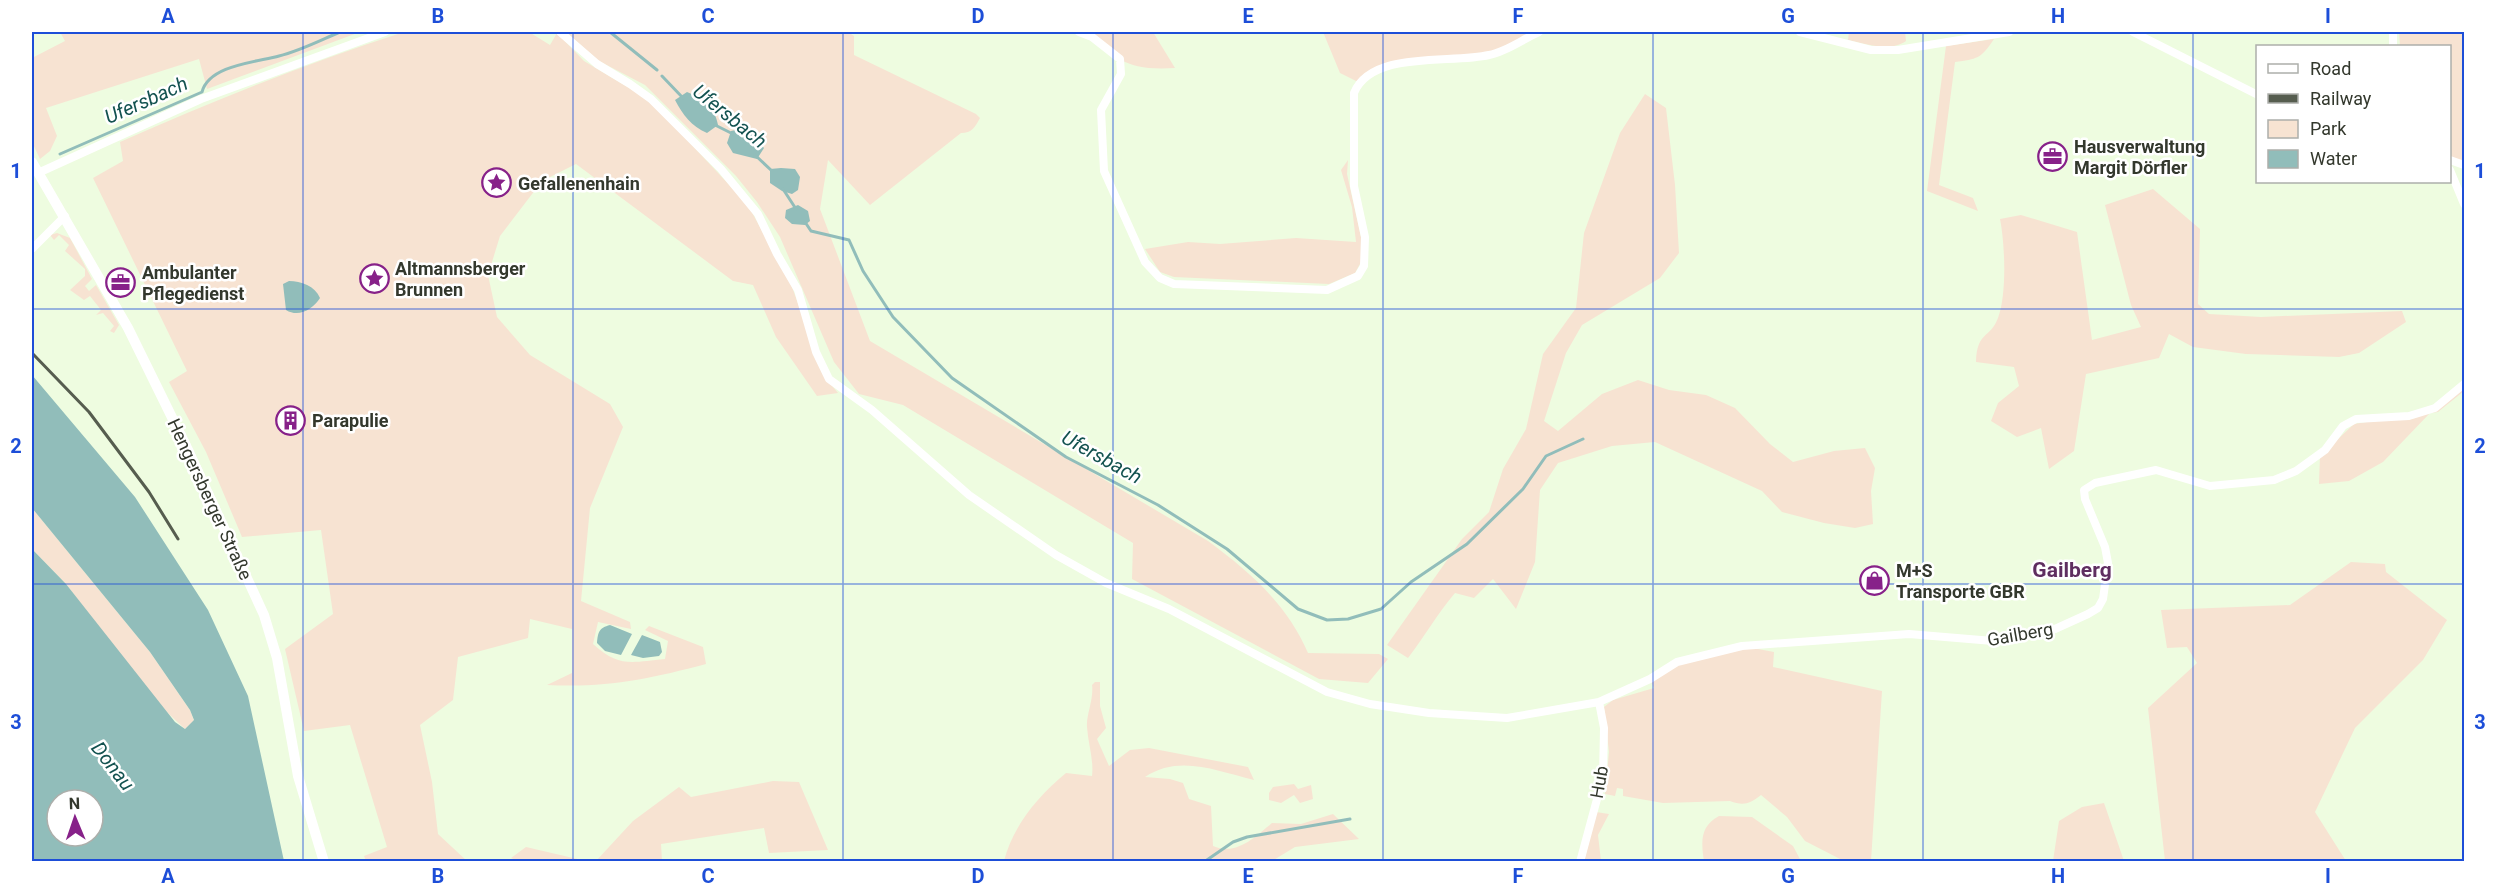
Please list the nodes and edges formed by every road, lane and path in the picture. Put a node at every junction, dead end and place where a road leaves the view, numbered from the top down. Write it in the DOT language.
graph roads {
  1 [pos="385,32"];
  2 [pos="560,32"];
  3 [pos="1079,32"];
  4 [pos="1539,32"];
  5 [pos="1800,32"];
  6 [pos="2009,32"];
  7 [pos="2133,32"];
  8 [pos="2256,95"];
  9 [pos="32,162"];
  10 [pos="2451,172"];
  11 [pos="38,174"];
  12 [pos="2464,204"];
  13 [pos="65,216"];
  14 [pos="32,249"];
  15 [pos="2464,384"];
  16 [pos="1599,702"];
  17 [pos="324,861"];
  18 [pos="1580,861"];
  1 -- 11 [label="street"];
  2 -- 16 [label="street"];
  3 -- 4 [label="street"];
  5 -- 6 [label="street"];
  7 -- 8 [label="street"];
  9 -- 11 [label="main road, Hengersberger Straße"];
  10 -- 12 [label="street"];
  11 -- 13 [label="main road, Hengersberger Straße"];
  13 -- 14 [label="street"];
  13 -- 17 [label="main road, Hengersberger Straße"];
  15 -- 16 [label="street, Gailberg"];
  16 -- 18 [label="street, Hub"];
}
